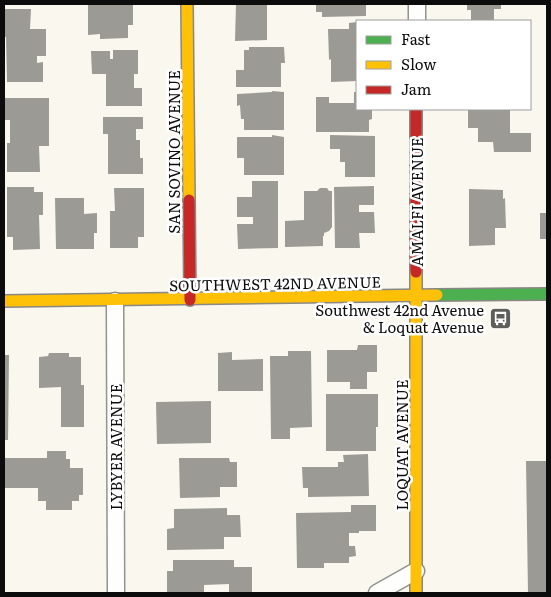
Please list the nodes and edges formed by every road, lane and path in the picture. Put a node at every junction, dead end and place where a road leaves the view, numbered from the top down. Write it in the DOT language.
graph roads {
  1 [pos="187,4"];
  2 [pos="417,4"];
  3 [pos="417,20"];
  4 [pos="416,110"];
  5 [pos="547,294"];
  6 [pos="416,296"];
  7 [pos="190,300"];
  8 [pos="4,301"];
  9 [pos="115,301"];
  10 [pos="416,572"];
  11 [pos="116,593"];
  12 [pos="377,593"];
  13 [pos="416,593"];
  1 -- 7 [label="street, SAN SOVINO AVENUE"];
  2 -- 3 [label="street"];
  4 -- 6 [label="street, AMALFI AVENUE"];
  5 -- 6 [label="street, SOUTHWEST 42ND AVENUE"];
  6 -- 7 [label="street, SOUTHWEST 42ND AVENUE"];
  6 -- 10 [label="street, LOQUAT AVENUE"];
  7 -- 9 [label="street, SOUTHWEST 42ND AVENUE"];
  8 -- 9 [label="street, SOUTHWEST 42ND AVENUE"];
  9 -- 11 [label="street, LYBYER AVENUE"];
  10 -- 12 [label="street"];
  10 -- 13 [label="street, LOQUAT AVENUE"];
}
